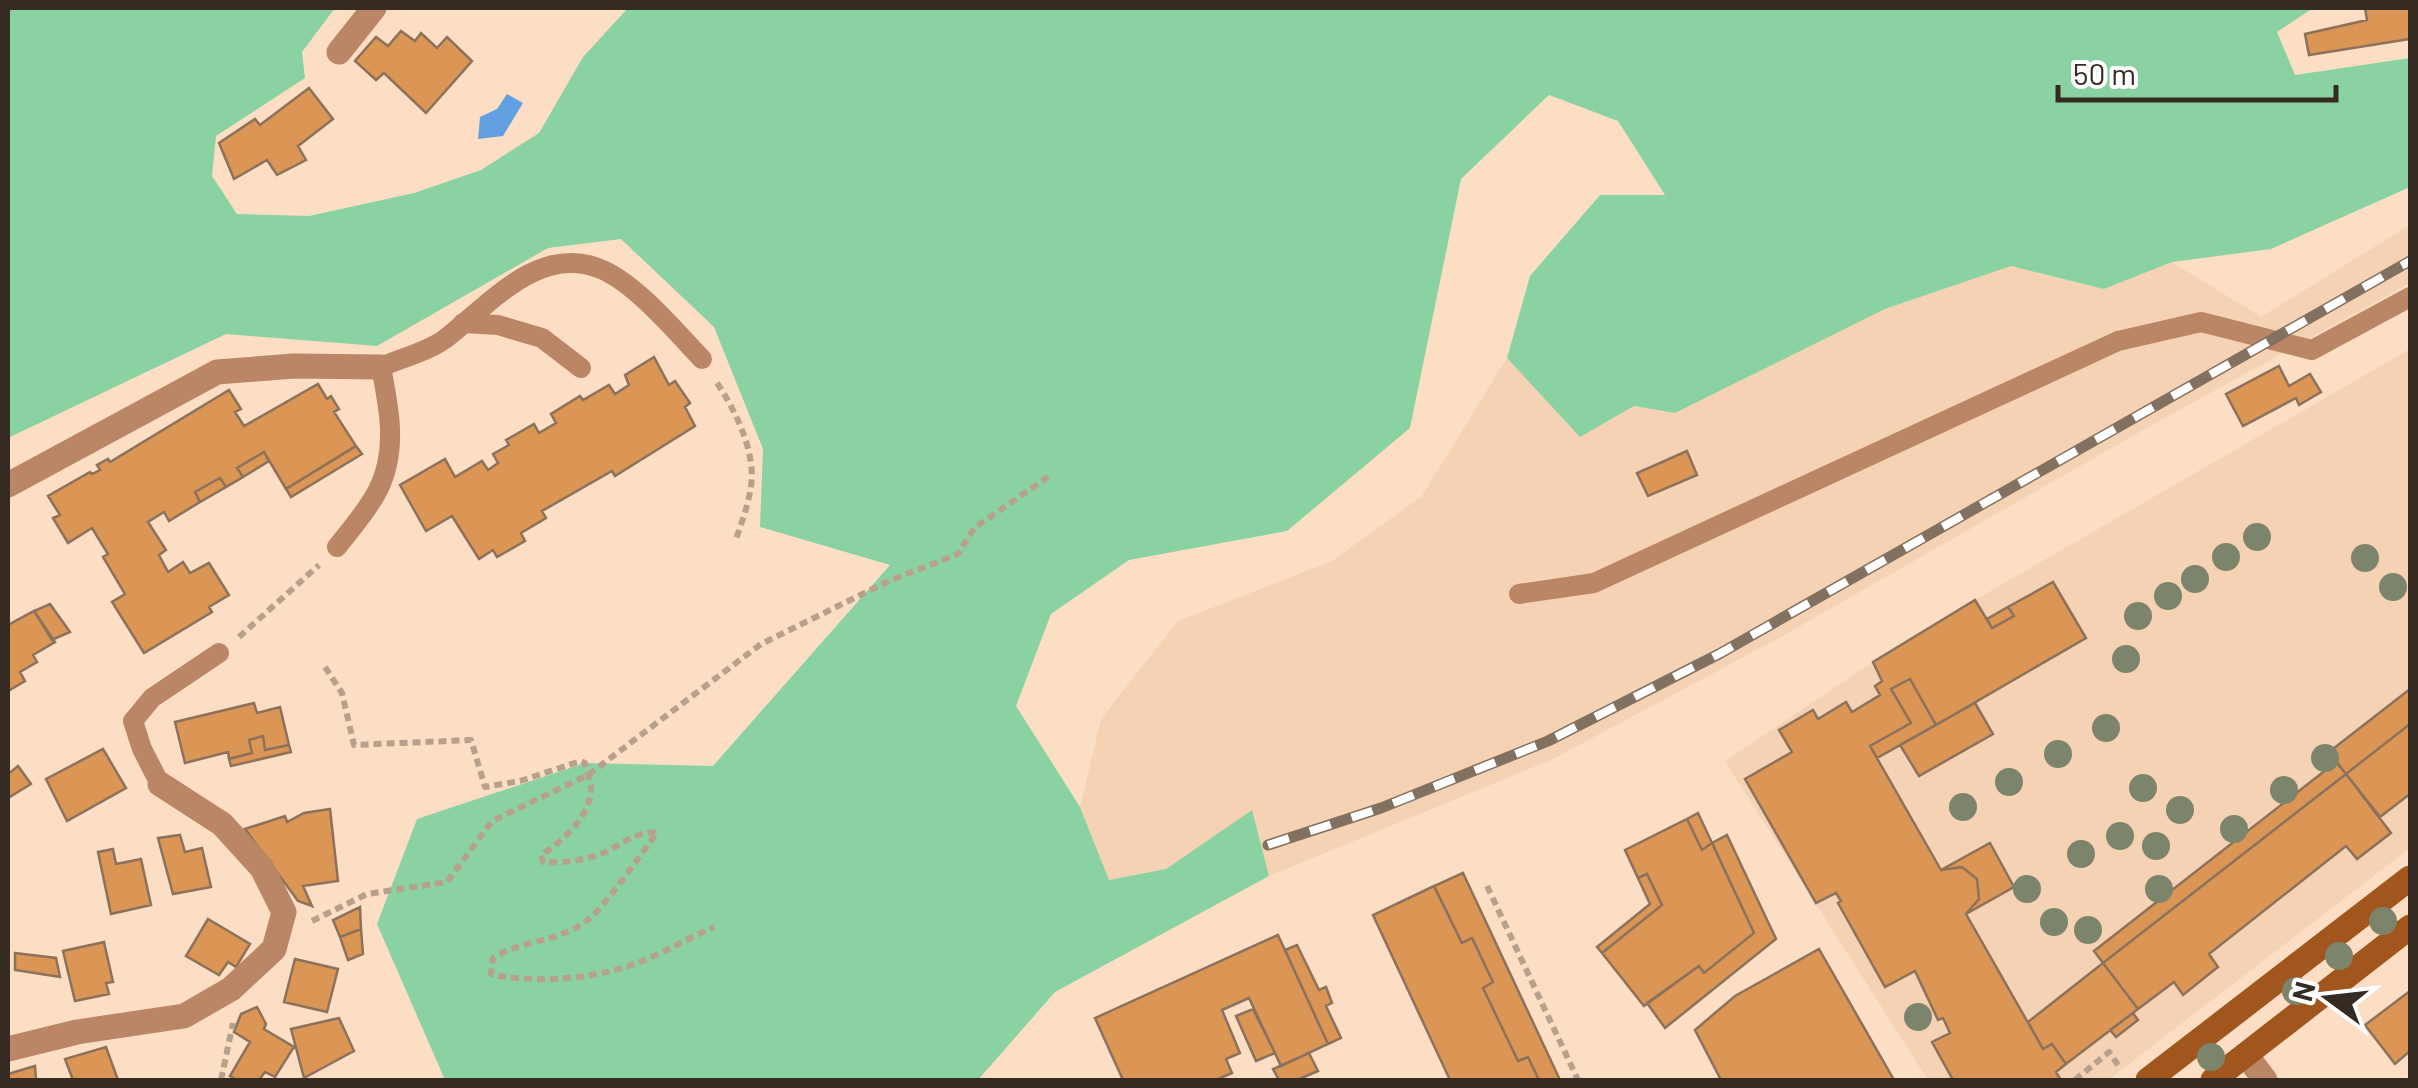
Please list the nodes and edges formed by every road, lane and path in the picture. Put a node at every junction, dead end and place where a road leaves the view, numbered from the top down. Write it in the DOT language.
graph roads {
  1 [pos="374,8"];
  2 [pos="339,52"];
  3 [pos="2410,297"];
  4 [pos="463,323"];
  5 [pos="702,359"];
  6 [pos="381,367"];
  7 [pos="581,368"];
  8 [pos="1048,477"];
  9 [pos="8,485"];
  10 [pos="735,542"];
  11 [pos="338,547"];
  12 [pos="1519,594"];
  13 [pos="219,654"];
  14 [pos="325,667"];
  15 [pos="588,776"];
  16 [pos="160,784"];
  17 [pos="2410,878"];
  18 [pos="1486,886"];
  19 [pos="714,926"];
  20 [pos="2410,928"];
  21 [pos="282,930"];
  22 [pos="231,989"];
  23 [pos="8,1049"];
  24 [pos="2246,1055"];
  25 [pos="2078,1078"];
  26 [pos="221,1080"];
  27 [pos="1578,1080"];
  28 [pos="2130,1080"];
  29 [pos="2148,1080"];
  30 [pos="2213,1080"];
  31 [pos="2265,1080"];
  1 -- 2 [label="street"];
  3 -- 12 [label="lane"];
  4 -- 5 [label="lane"];
  4 -- 6 [label="lane"];
  4 -- 7 [label="lane"];
  5 -- 10 [label="path"];
  6 -- 9 [label="street"];
  6 -- 11 [label="lane"];
  8 -- 15 [label="path"];
  11 -- 13 [label="path"];
  13 -- 16 [label="lane"];
  14 -- 15 [label="path"];
  15 -- 19 [label="path"];
  15 -- 21 [label="path"];
  16 -- 21 [label="street"];
  17 -- 29 [label="main road"];
  18 -- 27 [label="path"];
  20 -- 24 [label="main road"];
  21 -- 22 [label="street"];
  22 -- 23 [label="street"];
  22 -- 26 [label="path"];
  24 -- 30 [label="main road"];
  24 -- 31 [label="street"];
  25 -- 28 [label="path"];
}
